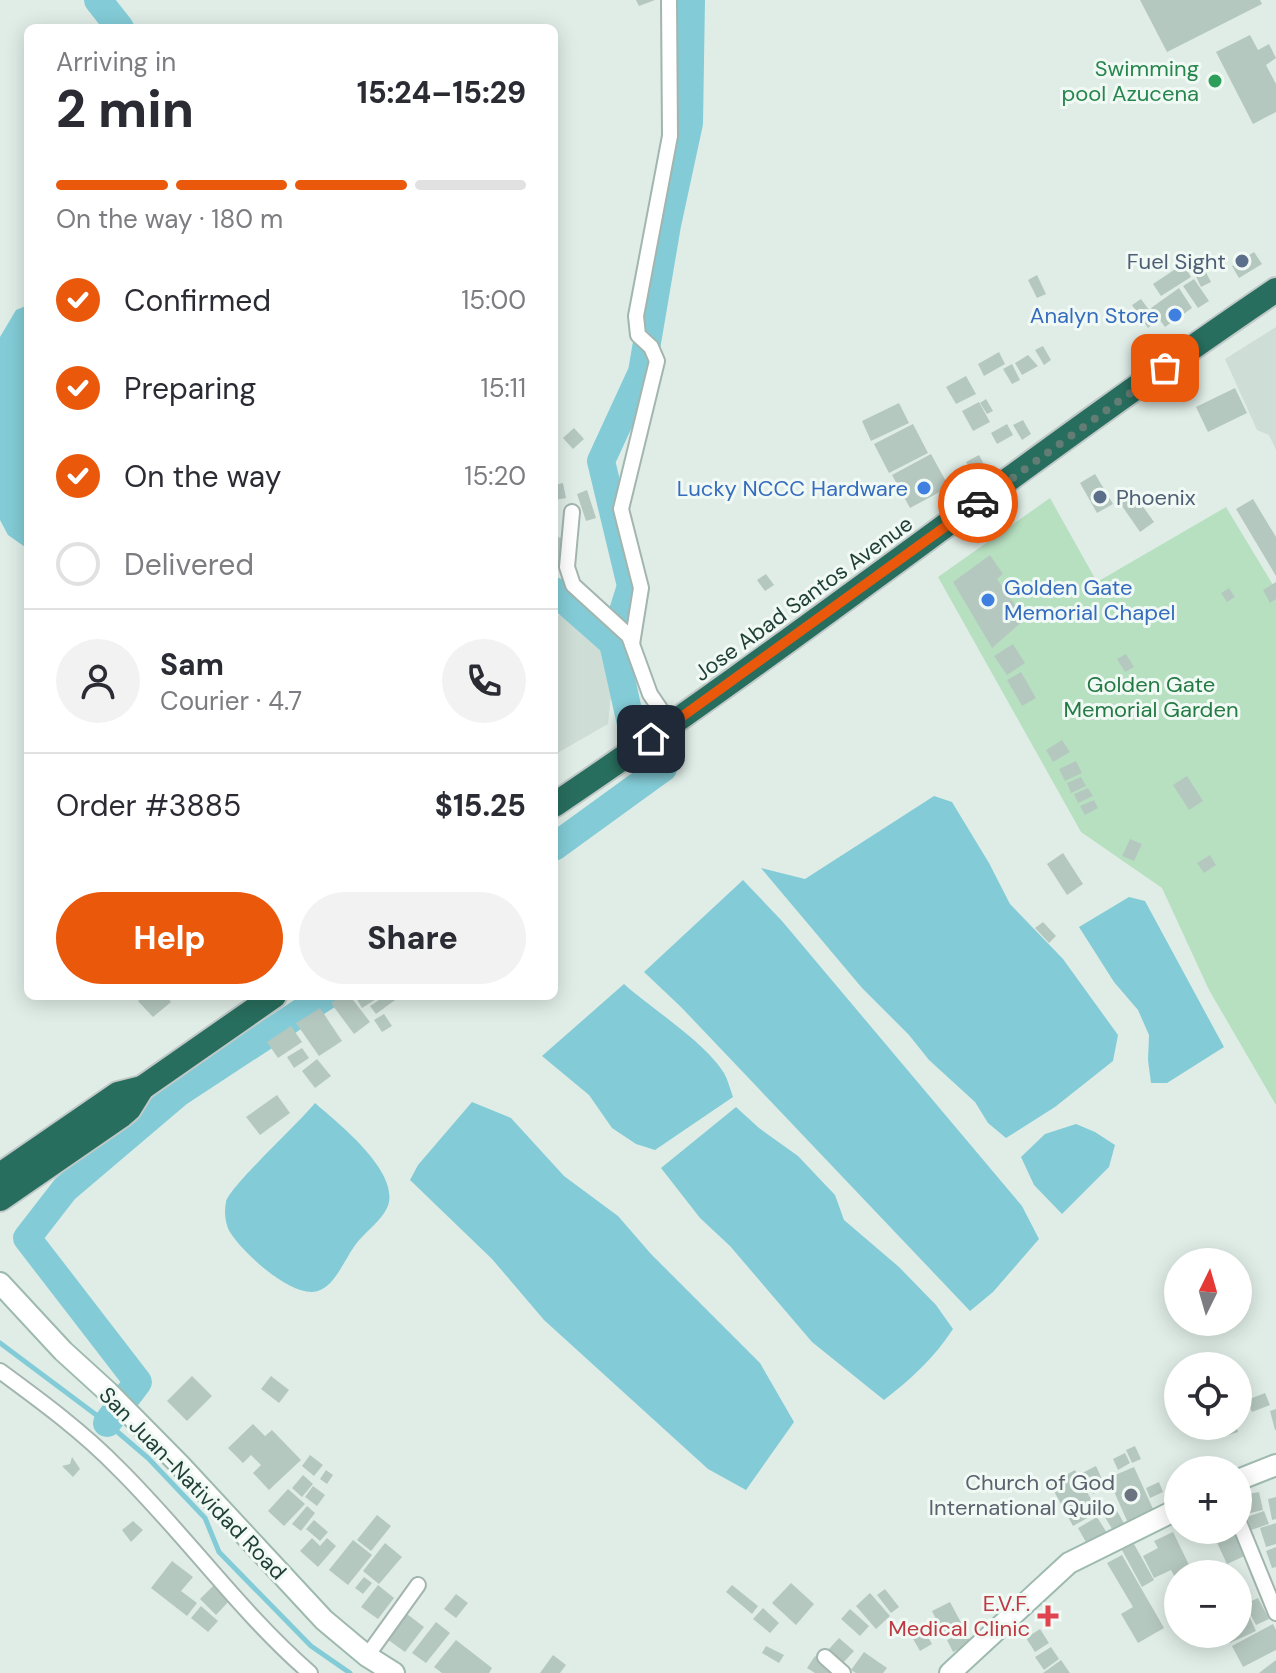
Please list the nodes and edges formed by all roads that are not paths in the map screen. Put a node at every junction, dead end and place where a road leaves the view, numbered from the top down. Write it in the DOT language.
graph roads {
  1 [pos="669,0"];
  2 [pos="1276,290"];
  3 [pos="572,512"];
  4 [pos="630,640"];
  5 [pos="671,725"];
  6 [pos="558,802"];
  7 [pos="268,1000"];
  8 [pos="142,1088"];
  9 [pos="0,1175"];
  10 [pos="0,1199"];
  11 [pos="0,1283"];
  12 [pos="0,1371"];
  13 [pos="1276,1465"];
  14 [pos="1252,1474"];
  15 [pos="1164,1516"];
  16 [pos="1248,1544"];
  17 [pos="418,1585"];
  18 [pos="1276,1613"];
  19 [pos="367,1656"];
  20 [pos="825,1657"];
  21 [pos="310,1673"];
  22 [pos="394,1673"];
  23 [pos="843,1673"];
  24 [pos="950,1673"];
  1 -- 4 [label="street"];
  2 -- 5 [label="highway, Jose Abad Santos Avenue"];
  3 -- 4 [label="street"];
  4 -- 5 [label="street"];
  5 -- 6 [label="highway, Jose Abad Santos Avenue"];
  7 -- 8 [label="highway"];
  8 -- 9 [label="highway"];
  8 -- 10 [label="highway"];
  11 -- 19 [label="street, San Juan-Natividad Road"];
  12 -- 21 [label="street"];
  13 -- 14 [label="street"];
  15 -- 24 [label="street"];
  16 -- 18 [label="street"];
  17 -- 19 [label="street"];
  19 -- 22 [label="street, San Juan-Natividad Road"];
  20 -- 23 [label="street"];
}
